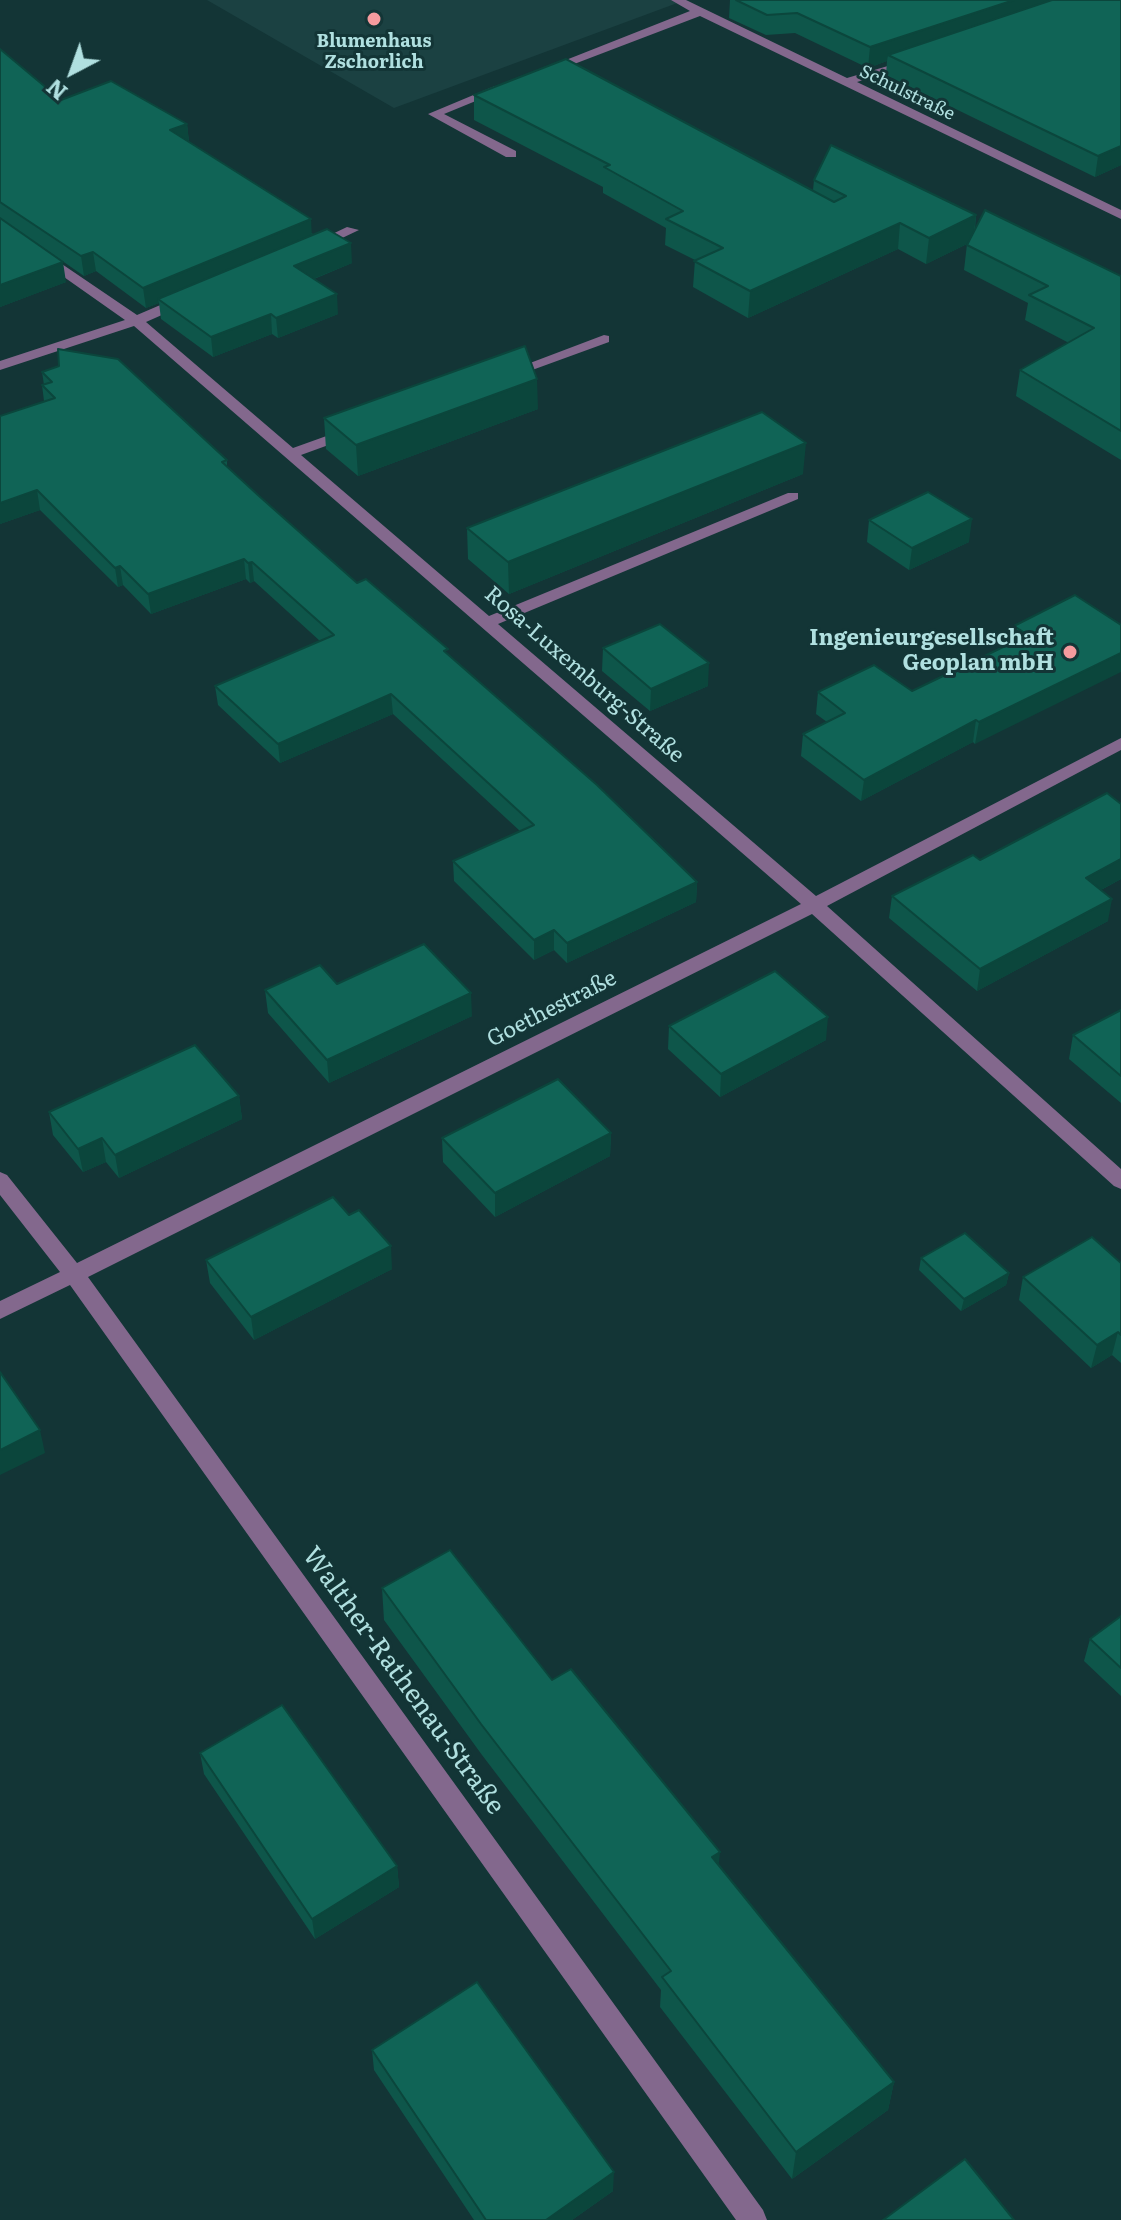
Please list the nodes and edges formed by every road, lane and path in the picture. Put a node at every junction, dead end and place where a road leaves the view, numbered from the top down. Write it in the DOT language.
graph roads {
  1 [pos="677,0"];
  2 [pos="701,11"];
  3 [pos="931,54"];
  4 [pos="535,75"];
  5 [pos="846,82"];
  6 [pos="506,86"];
  7 [pos="511,154"];
  8 [pos="1121,215"];
  9 [pos="0,226"];
  10 [pos="352,230"];
  11 [pos="304,250"];
  12 [pos="202,292"];
  13 [pos="136,321"];
  14 [pos="604,339"];
  15 [pos="0,366"];
  16 [pos="490,381"];
  17 [pos="362,428"];
  18 [pos="291,454"];
  19 [pos="793,496"];
  20 [pos="486,623"];
  21 [pos="1121,743"];
  22 [pos="814,905"];
  23 [pos="0,1180"];
  24 [pos="1121,1181"];
  25 [pos="74,1274"];
  26 [pos="0,1311"];
  27 [pos="753,2220"];
  1 -- 2 [label="street, Schulstraße"];
  2 -- 4 [label="street"];
  2 -- 5 [label="street, Schulstraße"];
  3 -- 5 [label="street"];
  5 -- 8 [label="street, Schulstraße"];
  6 -- 7 [label="street"];
  9 -- 13 [label="street, Rosa-Luxemburg-Straße"];
  10 -- 11 [label="street"];
  12 -- 13 [label="street"];
  13 -- 15 [label="street"];
  13 -- 18 [label="street, Rosa-Luxemburg-Straße"];
  14 -- 16 [label="street"];
  17 -- 18 [label="street"];
  18 -- 20 [label="street, Rosa-Luxemburg-Straße"];
  19 -- 20 [label="street"];
  20 -- 22 [label="street, Rosa-Luxemburg-Straße"];
  21 -- 22 [label="street, Goethestraße"];
  22 -- 24 [label="street, Rosa-Luxemburg-Straße"];
  22 -- 25 [label="street, Goethestraße"];
  23 -- 25 [label="street, Walther-Rathenau-Straße"];
  25 -- 26 [label="street, Goethestraße"];
  25 -- 27 [label="street, Walther-Rathenau-Straße"];
}
